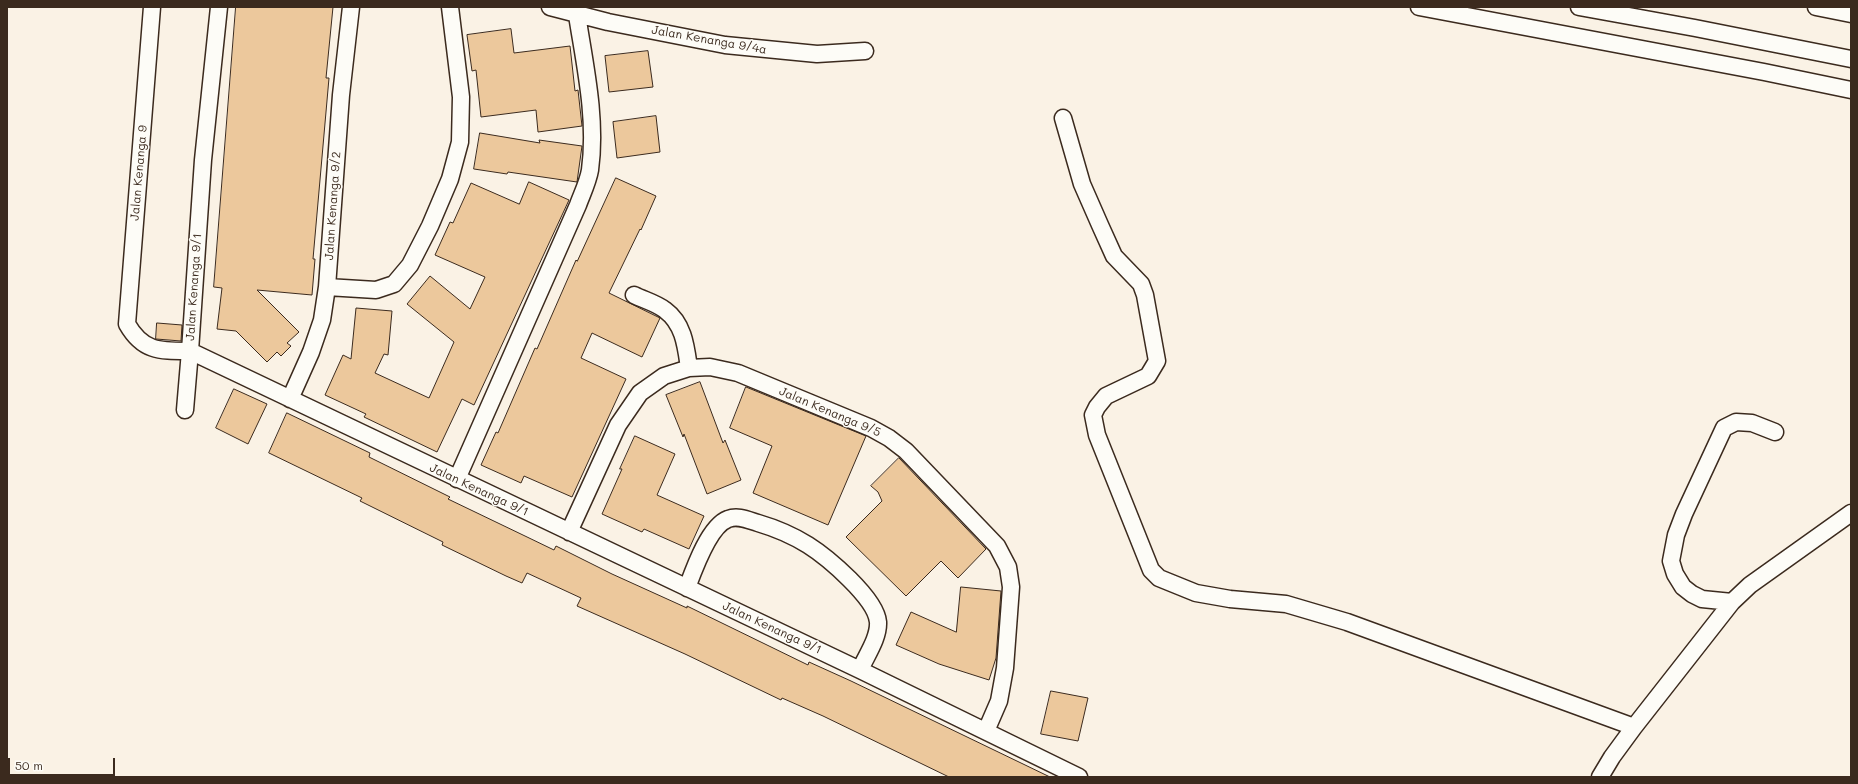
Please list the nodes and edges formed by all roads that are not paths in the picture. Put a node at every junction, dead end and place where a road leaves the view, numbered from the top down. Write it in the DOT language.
graph roads {
  1 [pos="152,7"];
  2 [pos="219,7"];
  3 [pos="351,7"];
  4 [pos="450,7"];
  5 [pos="550,7"];
  6 [pos="1419,7"];
  7 [pos="1579,7"];
  8 [pos="1816,7"];
  9 [pos="1851,14"];
  10 [pos="577,15"];
  11 [pos="865,51"];
  12 [pos="1851,59"];
  13 [pos="1851,90"];
  14 [pos="1063,118"];
  15 [pos="327,287"];
  16 [pos="634,295"];
  17 [pos="190,351"];
  18 [pos="689,368"];
  19 [pos="290,399"];
  20 [pos="185,410"];
  21 [pos="1775,432"];
  22 [pos="457,479"];
  23 [pos="1851,513"];
  24 [pos="569,532"];
  25 [pos="687,588"];
  26 [pos="1732,602"];
  27 [pos="860,670"];
  28 [pos="1634,727"];
  29 [pos="986,731"];
  30 [pos="1079,777"];
  31 [pos="1600,777"];
  1 -- 17 [label="street, Jalan Kenanga 9"];
  2 -- 17 [label="street, Jalan Kenanga 9/1"];
  3 -- 15 [label="street, Jalan Kenanga 9/2"];
  4 -- 15 [label="street"];
  5 -- 10 [label="street, Jalan Kenanga 9/4a"];
  6 -- 13 [label="street"];
  7 -- 12 [label="street"];
  8 -- 9 [label="street"];
  10 -- 11 [label="street, Jalan Kenanga 9/4a"];
  10 -- 22 [label="street"];
  14 -- 28 [label="street"];
  15 -- 19 [label="street, Jalan Kenanga 9/2"];
  16 -- 18 [label="street"];
  17 -- 19 [label="street, Jalan Kenanga 9/1"];
  17 -- 20 [label="street"];
  18 -- 24 [label="street, Jalan Kenanga 9/5"];
  18 -- 29 [label="street, Jalan Kenanga 9/5"];
  19 -- 22 [label="street, Jalan Kenanga 9/1"];
  21 -- 26 [label="street"];
  22 -- 24 [label="street, Jalan Kenanga 9/1"];
  23 -- 26 [label="street"];
  24 -- 25 [label="street, Jalan Kenanga 9/1"];
  25 -- 27 [label="street, Jalan Kenanga 9/1"];
  25 -- 27 [label="street"];
  26 -- 28 [label="street"];
  27 -- 29 [label="street, Jalan Kenanga 9/1"];
  28 -- 31 [label="street"];
  29 -- 30 [label="street, Jalan Kenanga 9/1"];
}
